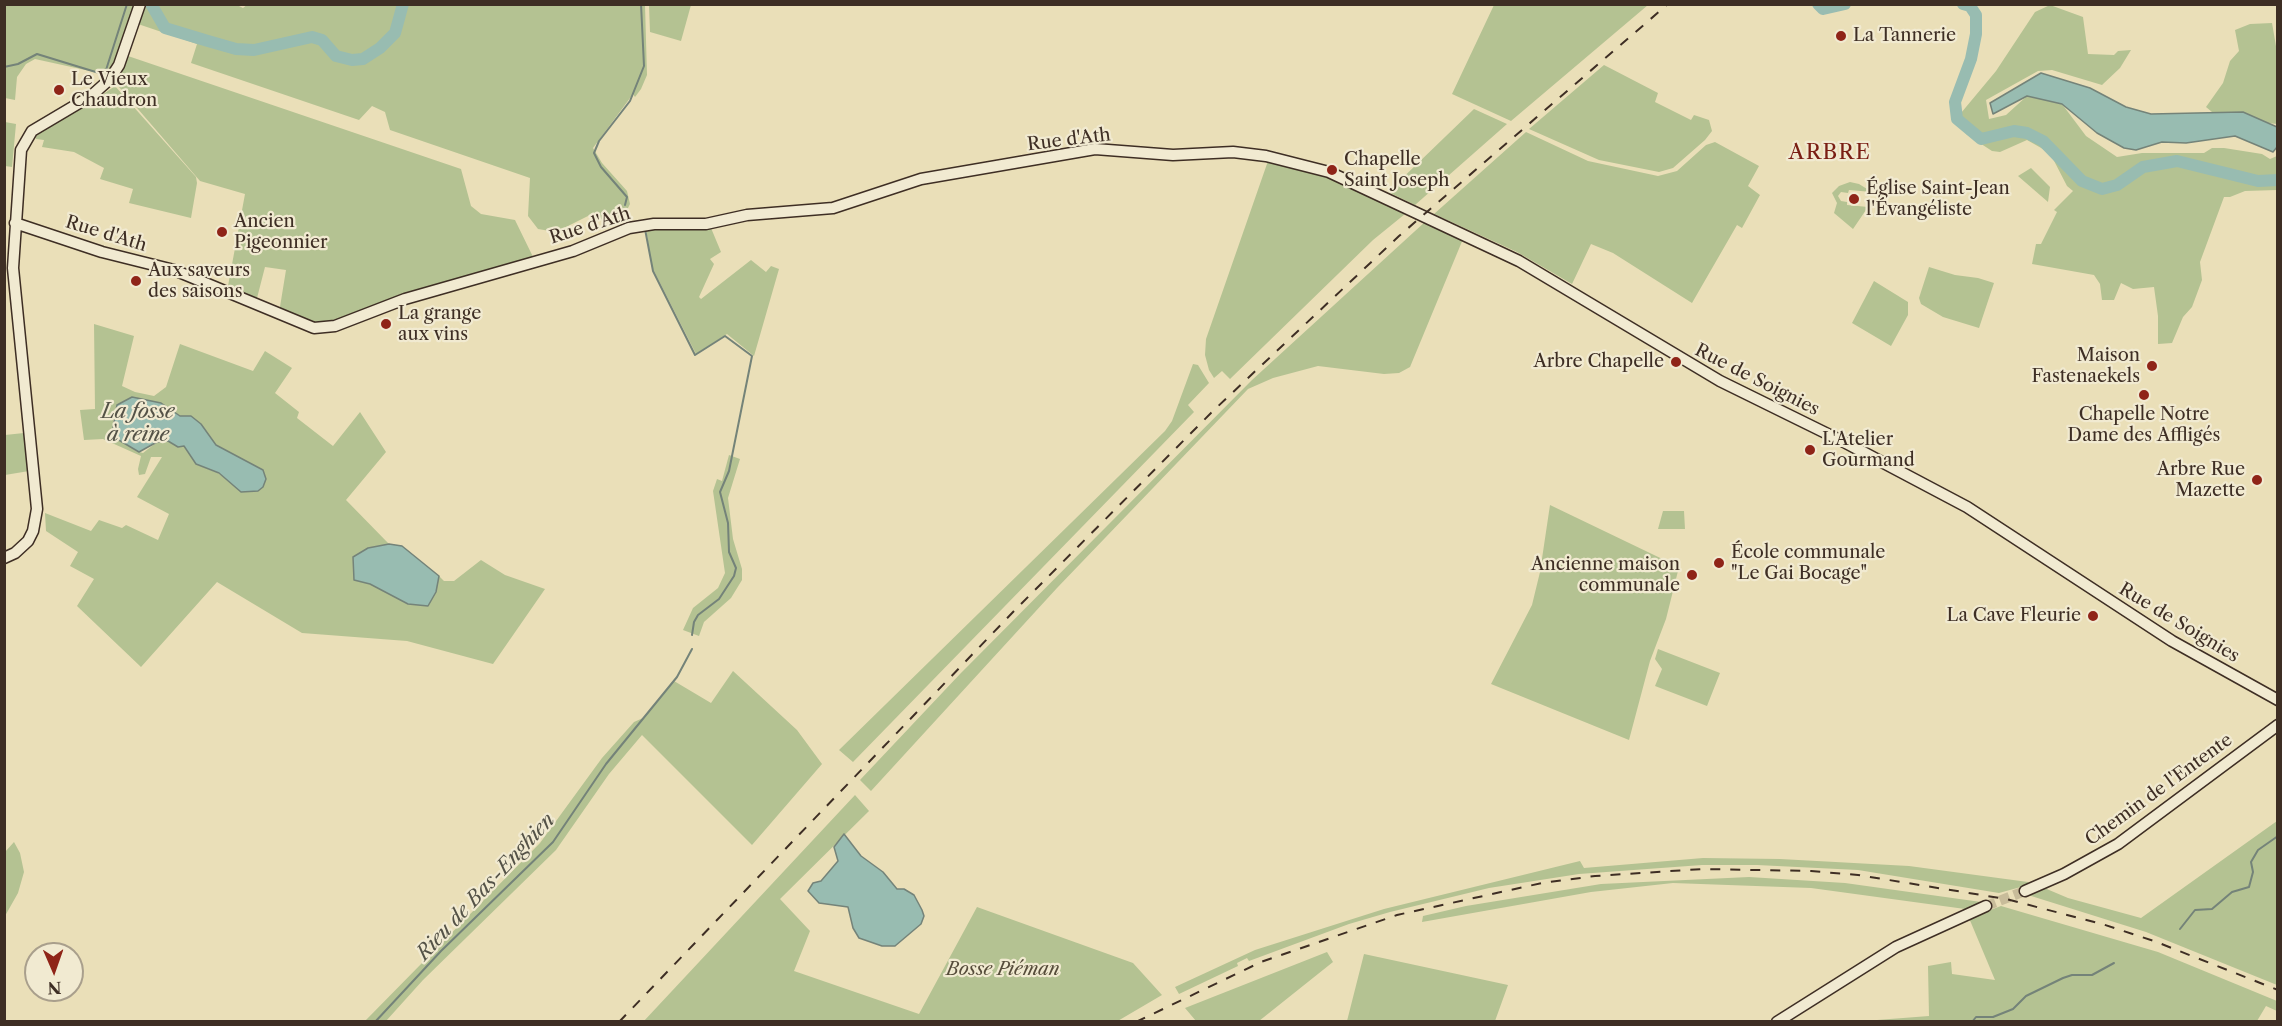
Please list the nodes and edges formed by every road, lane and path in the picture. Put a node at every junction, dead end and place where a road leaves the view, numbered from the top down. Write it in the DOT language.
graph roads {
  1 [pos="140,4"];
  2 [pos="1233,152"];
  3 [pos="15,223"];
  4 [pos="4,558"];
  5 [pos="2277,700"];
  6 [pos="2277,725"];
  7 [pos="2025,891"];
  8 [pos="1986,906"];
  9 [pos="1777,1022"];
  1 -- 3 [label="street"];
  2 -- 3 [label="street, Rue d'Ath"];
  2 -- 5 [label="street, Rue de Soignies"];
  3 -- 4 [label="street"];
  6 -- 7 [label="street, Chemin de l'Entente"];
  8 -- 9 [label="street"];
}
